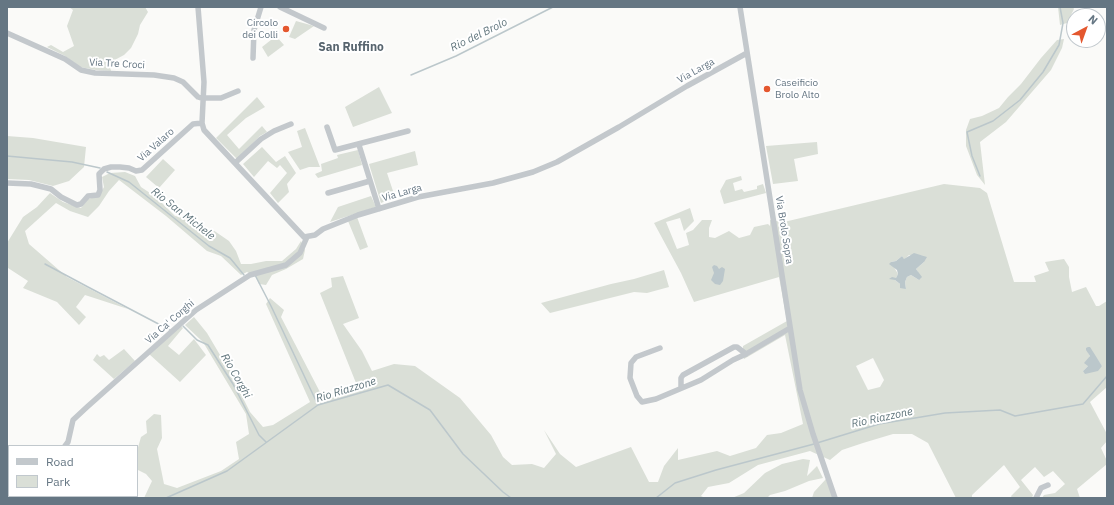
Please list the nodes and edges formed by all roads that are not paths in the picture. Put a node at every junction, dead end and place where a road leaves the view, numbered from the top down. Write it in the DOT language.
graph roads {
  1 [pos="198,7"];
  2 [pos="261,7"];
  3 [pos="280,7"];
  4 [pos="740,7"];
  5 [pos="324,28"];
  6 [pos="7,33"];
  7 [pos="747,53"];
  8 [pos="253,58"];
  9 [pos="238,91"];
  10 [pos="204,98"];
  11 [pos="202,123"];
  12 [pos="291,124"];
  13 [pos="327,127"];
  14 [pos="408,131"];
  15 [pos="359,145"];
  16 [pos="235,163"];
  17 [pos="370,181"];
  18 [pos="7,184"];
  19 [pos="328,193"];
  20 [pos="379,209"];
  21 [pos="307,237"];
  22 [pos="790,328"];
  23 [pos="660,348"];
  24 [pos="746,354"];
  25 [pos="681,388"];
  26 [pos="66,445"];
  27 [pos="1048,485"];
  28 [pos="835,498"];
  29 [pos="1036,498"];
  1 -- 10 [label="street"];
  2 -- 8 [label="street"];
  3 -- 5 [label="street"];
  4 -- 7 [label="street, Via Brolo Sopra"];
  6 -- 10 [label="street, Via Tre Croci"];
  7 -- 20 [label="street, Via Larga"];
  7 -- 22 [label="street, Via Brolo Sopra"];
  9 -- 10 [label="street"];
  10 -- 11 [label="street"];
  11 -- 16 [label="street"];
  11 -- 18 [label="street, Via Valaro"];
  12 -- 16 [label="street"];
  13 -- 15 [label="street"];
  14 -- 15 [label="street"];
  15 -- 17 [label="street"];
  16 -- 21 [label="street"];
  17 -- 19 [label="street"];
  17 -- 20 [label="street"];
  20 -- 21 [label="street, Via Larga"];
  21 -- 26 [label="street, Via Ca' Corghi"];
  22 -- 24 [label="street"];
  22 -- 28 [label="street, Via Brolo Sopra"];
  23 -- 25 [label="street"];
  24 -- 25 [label="street"];
  24 -- 25 [label="street"];
  27 -- 29 [label="street"];
}
